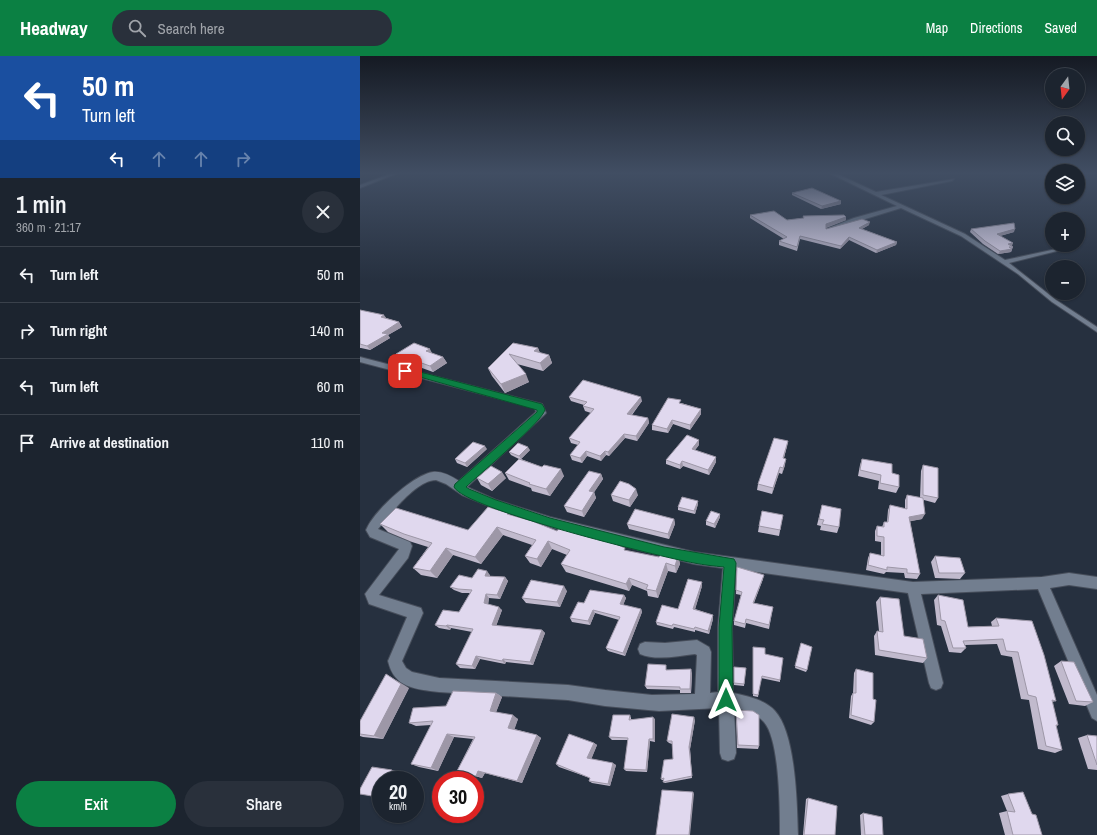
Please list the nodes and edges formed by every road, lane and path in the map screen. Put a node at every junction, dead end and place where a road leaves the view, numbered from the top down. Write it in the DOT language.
graph roads {
  1 [pos="893,208"];
  2 [pos="907,208"];
  3 [pos="828,230"];
  4 [pos="1046,252"];
  5 [pos="1004,262"];
  6 [pos="1097,330"];
  7 [pos="360,359"];
  8 [pos="459,487"];
  9 [pos="730,563"];
  10 [pos="1042,583"];
  11 [pos="1097,583"];
  12 [pos="913,588"];
  13 [pos="645,649"];
  14 [pos="936,683"];
  15 [pos="726,700"];
  16 [pos="702,702"];
  17 [pos="1097,713"];
  18 [pos="728,754"];
  19 [pos="789,835"];
  1 -- 3 [label="street"];
  2 -- 5 [label="street"];
  4 -- 5 [label="street"];
  5 -- 6 [label="street"];
  7 -- 8 [label="street"];
  8 -- 9 [label="street"];
  8 -- 16 [label="street"];
  9 -- 12 [label="street"];
  9 -- 15 [label="street"];
  10 -- 11 [label="street"];
  10 -- 12 [label="street"];
  10 -- 17 [label="street"];
  12 -- 14 [label="street"];
  13 -- 16 [label="street"];
  15 -- 16 [label="street"];
  15 -- 18 [label="street"];
  15 -- 19 [label="street"];
}
